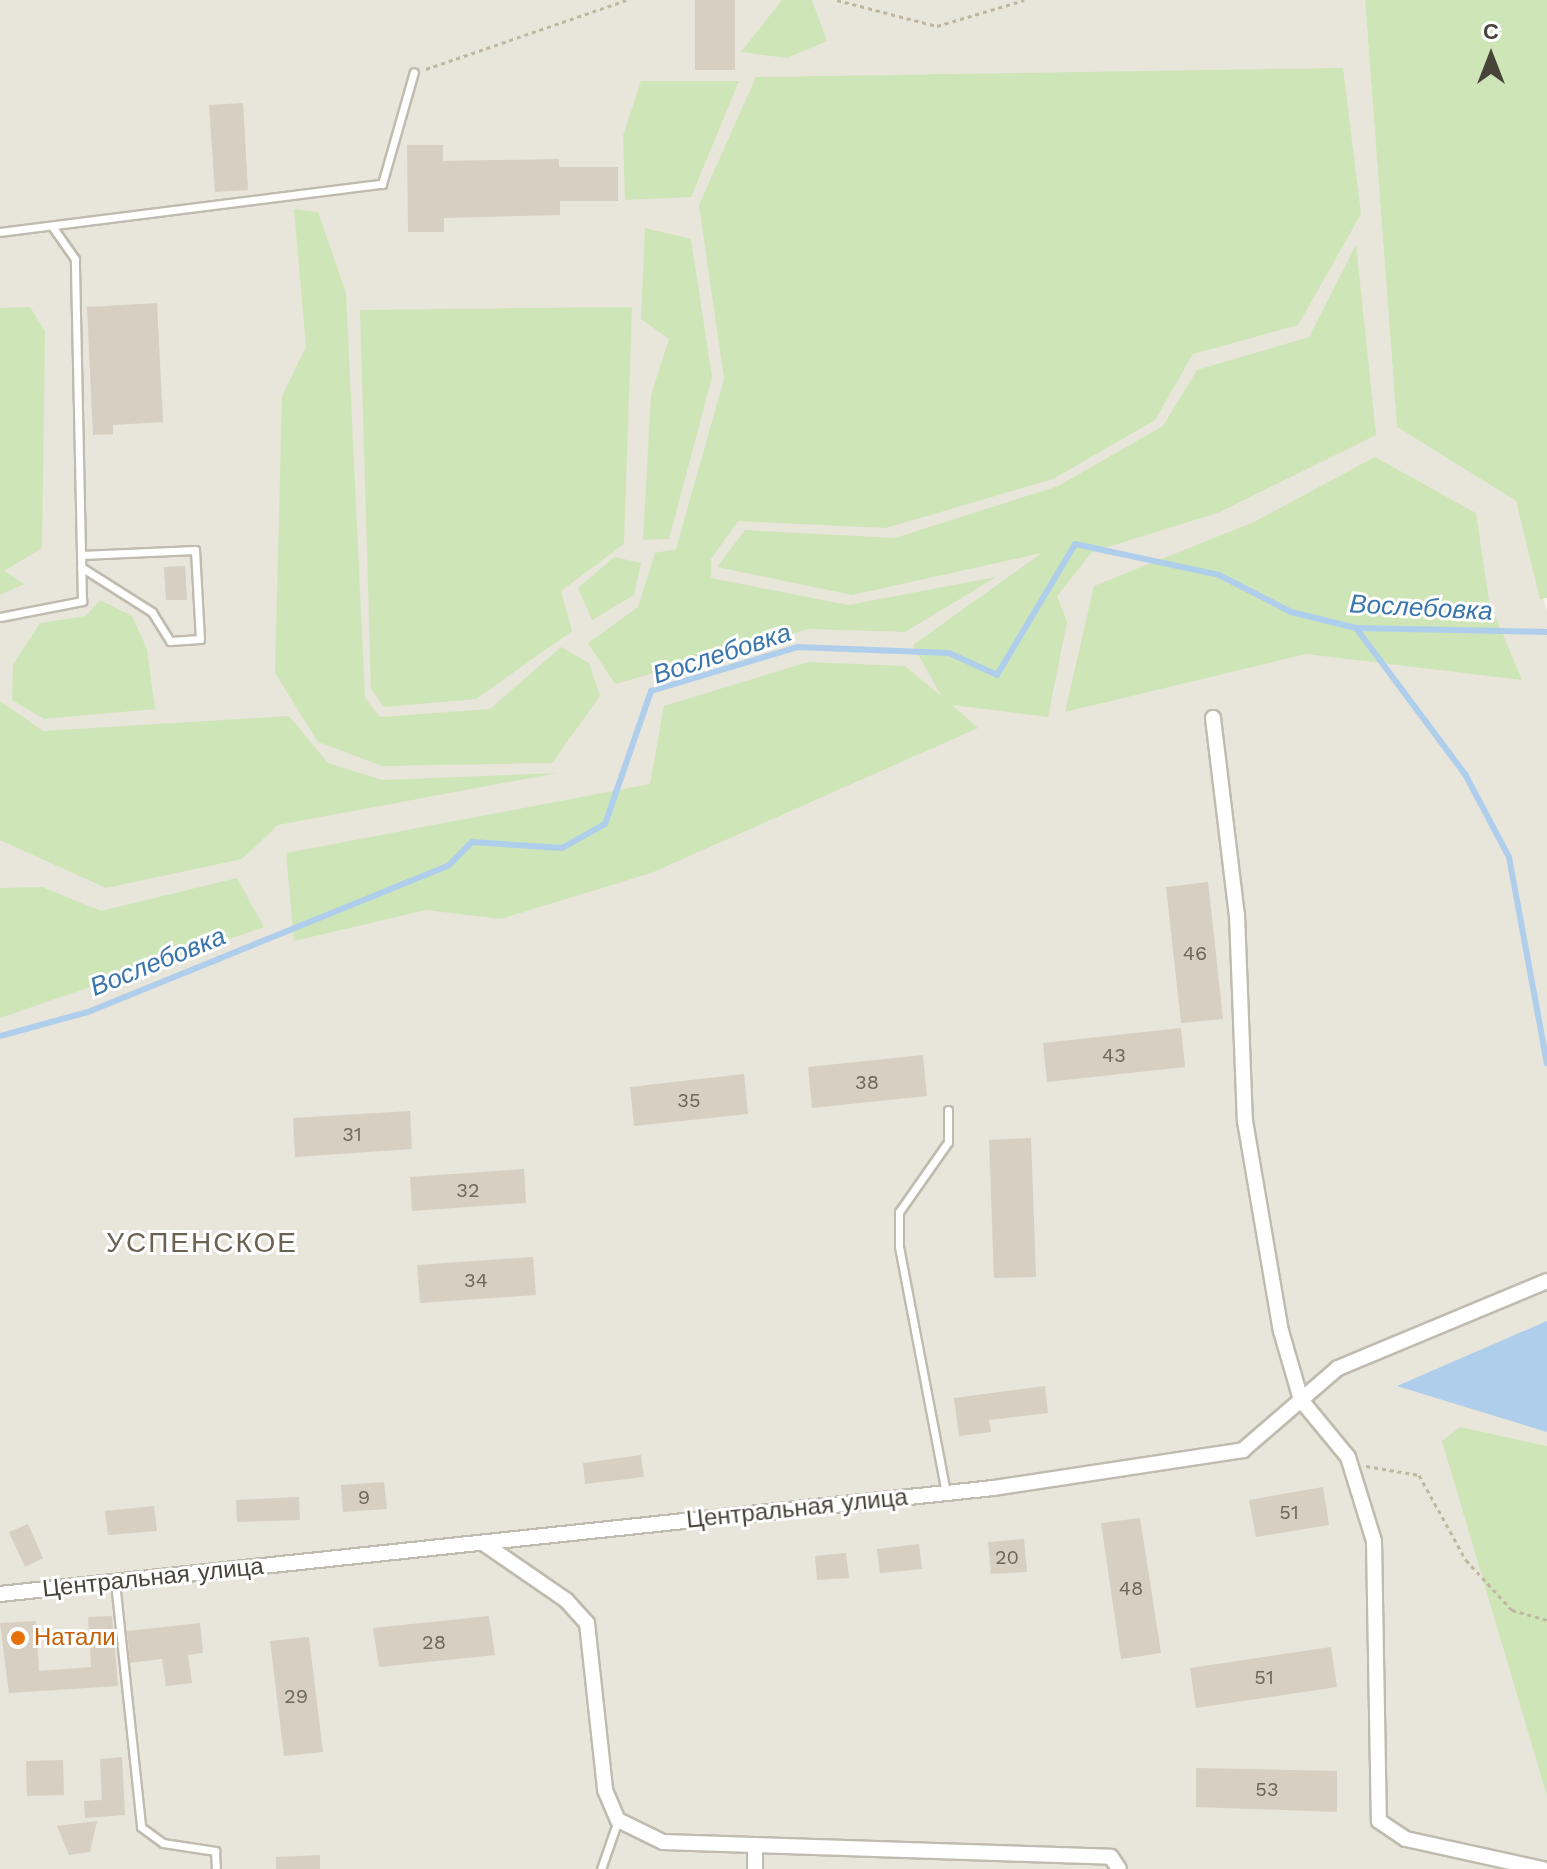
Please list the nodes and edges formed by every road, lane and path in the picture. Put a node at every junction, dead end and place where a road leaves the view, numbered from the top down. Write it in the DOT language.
graph roads {
  1 [pos="626,0"];
  2 [pos="837,0"];
  3 [pos="1024,0"];
  4 [pos="414,72"];
  5 [pos="53,227"];
  6 [pos="0,232"];
  7 [pos="81,555"];
  8 [pos="81,567"];
  9 [pos="0,617"];
  10 [pos="1213,718"];
  11 [pos="948,1110"];
  12 [pos="1547,1281"];
  13 [pos="1301,1400"];
  14 [pos="1348,1457"];
  15 [pos="946,1493"];
  16 [pos="483,1543"];
  17 [pos="115,1582"];
  18 [pos="0,1594"];
  19 [pos="1547,1620"];
  20 [pos="618,1820"];
  21 [pos="755,1845"];
  22 [pos="216,1869"];
  23 [pos="601,1869"];
  24 [pos="755,1869"];
  25 [pos="1119,1869"];
  26 [pos="1543,1869"];
  1 -- 4 [label="path"];
  2 -- 3 [label="path"];
  4 -- 5 [label="lane"];
  5 -- 6 [label="lane"];
  5 -- 7 [label="lane"];
  7 -- 8 [label="lane"];
  7 -- 8 [label="lane"];
  8 -- 9 [label="lane"];
  10 -- 13 [label="street"];
  11 -- 15 [label="lane"];
  12 -- 13 [label="street, Центральная улица"];
  13 -- 14 [label="street"];
  13 -- 15 [label="street, Центральная улица"];
  14 -- 19 [label="path"];
  14 -- 26 [label="street"];
  15 -- 16 [label="street, Центральная улица"];
  16 -- 17 [label="street, Центральная улица"];
  16 -- 20 [label="street"];
  17 -- 18 [label="street, Центральная улица"];
  17 -- 22 [label="lane"];
  20 -- 21 [label="street"];
  20 -- 23 [label="lane"];
  21 -- 24 [label="street"];
  21 -- 25 [label="street"];
}
